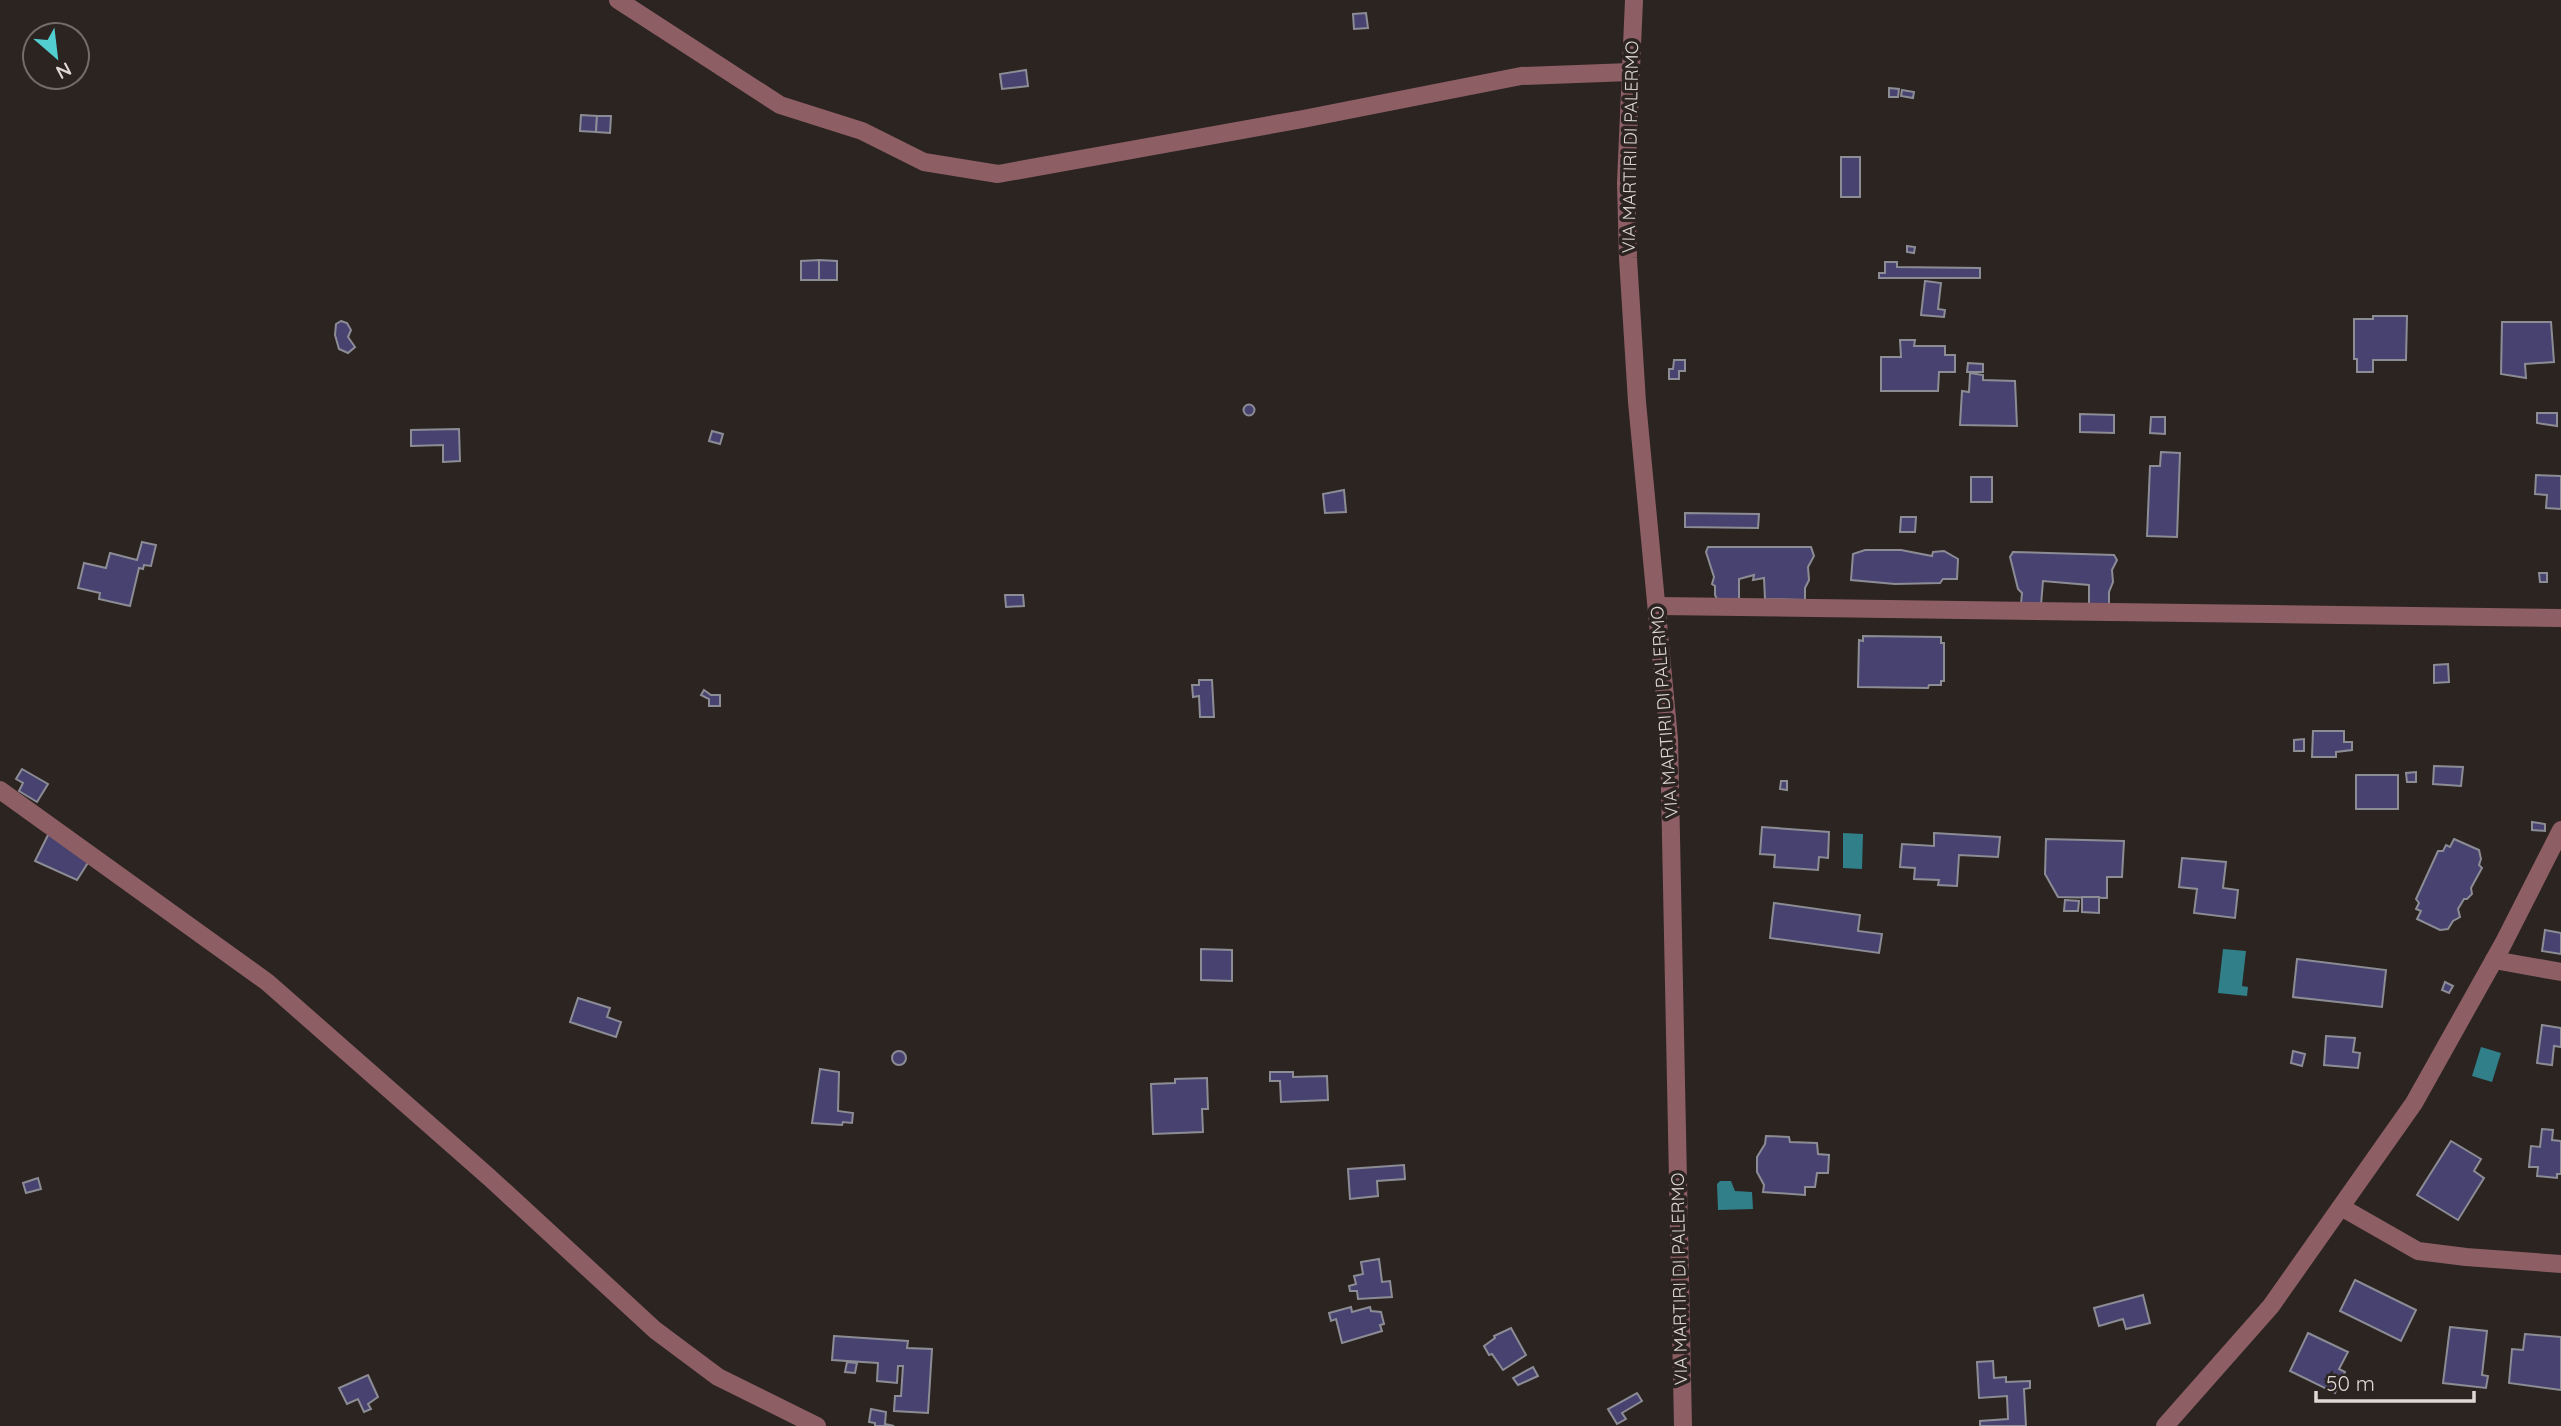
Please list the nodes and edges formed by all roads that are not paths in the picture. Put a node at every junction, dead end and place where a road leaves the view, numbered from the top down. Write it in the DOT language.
graph roads {
  1 [pos="618,0"];
  2 [pos="1634,0"];
  3 [pos="1630,72"];
  4 [pos="1658,606"];
  5 [pos="2561,618"];
  6 [pos="0,790"];
  7 [pos="2561,830"];
  8 [pos="2494,960"];
  9 [pos="2561,972"];
  10 [pos="2341,1207"];
  11 [pos="2561,1264"];
  12 [pos="817,1426"];
  13 [pos="1683,1426"];
  14 [pos="2165,1426"];
  1 -- 3 [label="street"];
  2 -- 3 [label="street, VIA MARTIRI DI PALERMO"];
  3 -- 4 [label="street, VIA MARTIRI DI PALERMO"];
  4 -- 5 [label="street"];
  4 -- 13 [label="street, VIA MARTIRI DI PALERMO"];
  6 -- 12 [label="street"];
  7 -- 8 [label="street"];
  8 -- 9 [label="street"];
  8 -- 10 [label="street"];
  10 -- 11 [label="street"];
  10 -- 14 [label="street"];
}
